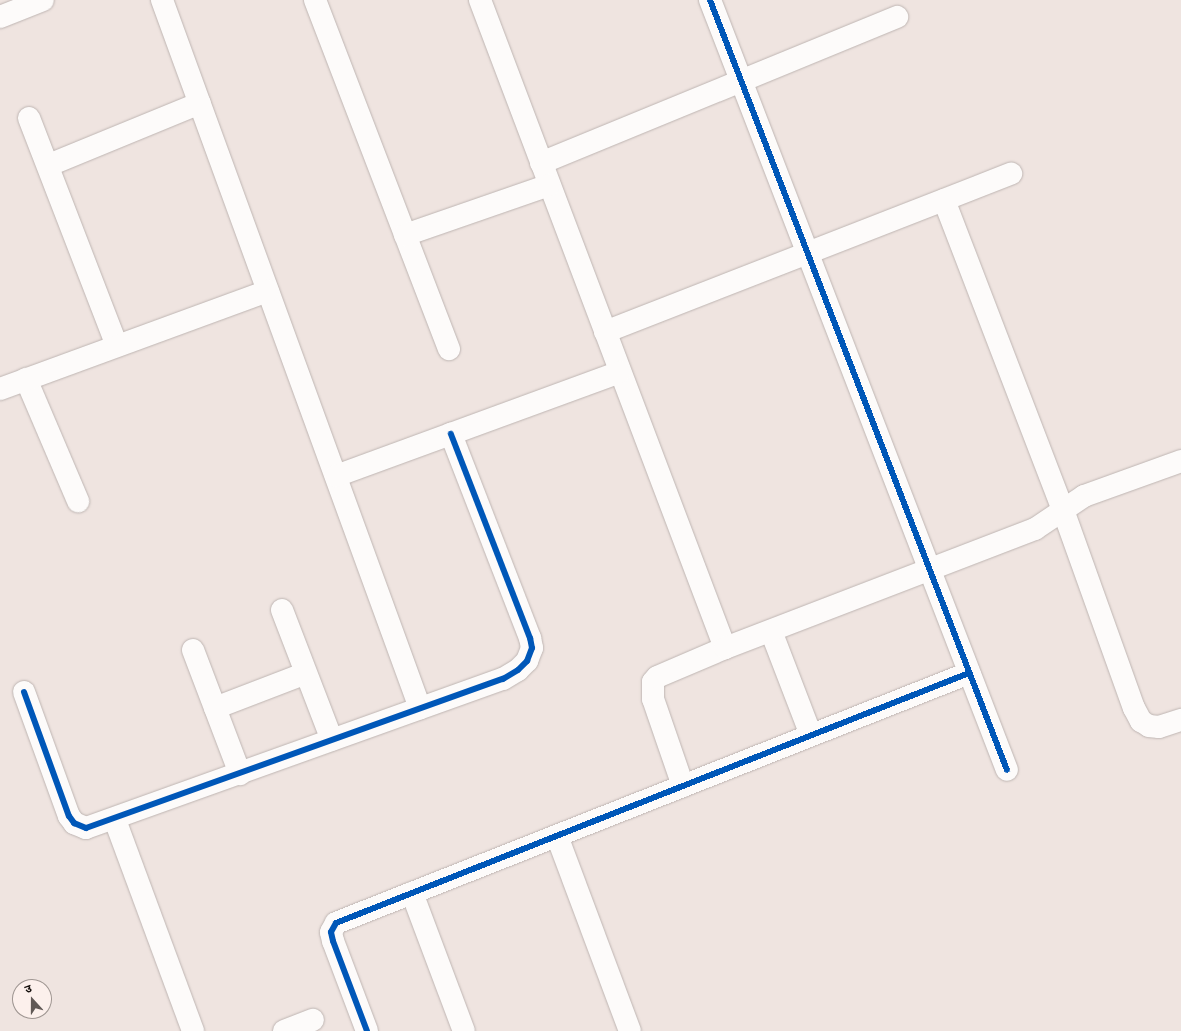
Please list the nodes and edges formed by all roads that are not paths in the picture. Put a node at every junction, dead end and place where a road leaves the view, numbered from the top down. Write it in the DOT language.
graph roads {
  1 [pos="43,0"];
  2 [pos="162,0"];
  3 [pos="315,0"];
  4 [pos="480,0"];
  5 [pos="710,0"];
  6 [pos="0,17"];
  7 [pos="897,17"];
  8 [pos="742,80"];
  9 [pos="200,103"];
  10 [pos="29,118"];
  11 [pos="541,163"];
  12 [pos="49,165"];
  13 [pos="1011,174"];
  14 [pos="549,185"];
  15 [pos="944,200"];
  16 [pos="405,234"];
  17 [pos="810,253"];
  18 [pos="268,291"];
  19 [pos="605,332"];
  20 [pos="117,346"];
  21 [pos="449,349"];
  22 [pos="620,372"];
  23 [pos="26,379"];
  24 [pos="0,389"];
  25 [pos="450,434"];
  26 [pos="1181,461"];
  27 [pos="336,476"];
  28 [pos="78,501"];
  29 [pos="1063,510"];
  30 [pos="929,570"];
  31 [pos="282,610"];
  32 [pos="771,631"];
  33 [pos="725,648"];
  34 [pos="193,650"];
  35 [pos="306,673"];
  36 [pos="969,673"];
  37 [pos="24,692"];
  38 [pos="215,708"];
  39 [pos="420,708"];
  40 [pos="1181,720"];
  41 [pos="811,735"];
  42 [pos="332,740"];
  43 [pos="1007,770"];
  44 [pos="240,774"];
  45 [pos="683,786"];
  46 [pos="115,820"];
  47 [pos="557,836"];
  48 [pos="412,893"];
  49 [pos="313,1020"];
  50 [pos="193,1031"];
  51 [pos="284,1031"];
  52 [pos="366,1031"];
  53 [pos="464,1031"];
  54 [pos="630,1031"];
  1 -- 6 [label="street"];
  2 -- 9 [label="street"];
  3 -- 16 [label="street"];
  4 -- 11 [label="street"];
  5 -- 8 [label="street"];
  7 -- 8 [label="street"];
  8 -- 11 [label="street"];
  8 -- 17 [label="street"];
  9 -- 12 [label="street"];
  9 -- 18 [label="street"];
  10 -- 12 [label="street"];
  11 -- 14 [label="street"];
  12 -- 20 [label="street"];
  13 -- 15 [label="street"];
  14 -- 16 [label="street"];
  14 -- 19 [label="street"];
  15 -- 17 [label="street"];
  15 -- 29 [label="street"];
  16 -- 21 [label="street"];
  17 -- 19 [label="street"];
  17 -- 30 [label="street"];
  18 -- 20 [label="street"];
  18 -- 27 [label="street"];
  19 -- 22 [label="street"];
  20 -- 23 [label="street"];
  22 -- 25 [label="street"];
  22 -- 33 [label="street"];
  23 -- 24 [label="street"];
  23 -- 28 [label="street"];
  25 -- 27 [label="street"];
  25 -- 39 [label="street"];
  26 -- 29 [label="street"];
  27 -- 39 [label="street"];
  29 -- 30 [label="street"];
  29 -- 40 [label="street"];
  30 -- 32 [label="street"];
  30 -- 36 [label="street"];
  31 -- 35 [label="street"];
  32 -- 33 [label="street"];
  32 -- 41 [label="street"];
  33 -- 45 [label="street"];
  34 -- 38 [label="street"];
  35 -- 38 [label="street"];
  35 -- 42 [label="street"];
  36 -- 41 [label="street"];
  36 -- 43 [label="street"];
  37 -- 46 [label="street"];
  38 -- 44 [label="street"];
  39 -- 42 [label="street"];
  41 -- 45 [label="street"];
  42 -- 44 [label="street"];
  44 -- 46 [label="street"];
  45 -- 47 [label="street"];
  46 -- 50 [label="street"];
  47 -- 48 [label="street"];
  47 -- 54 [label="street"];
  48 -- 52 [label="street"];
  48 -- 53 [label="street"];
  49 -- 51 [label="street"];
}
